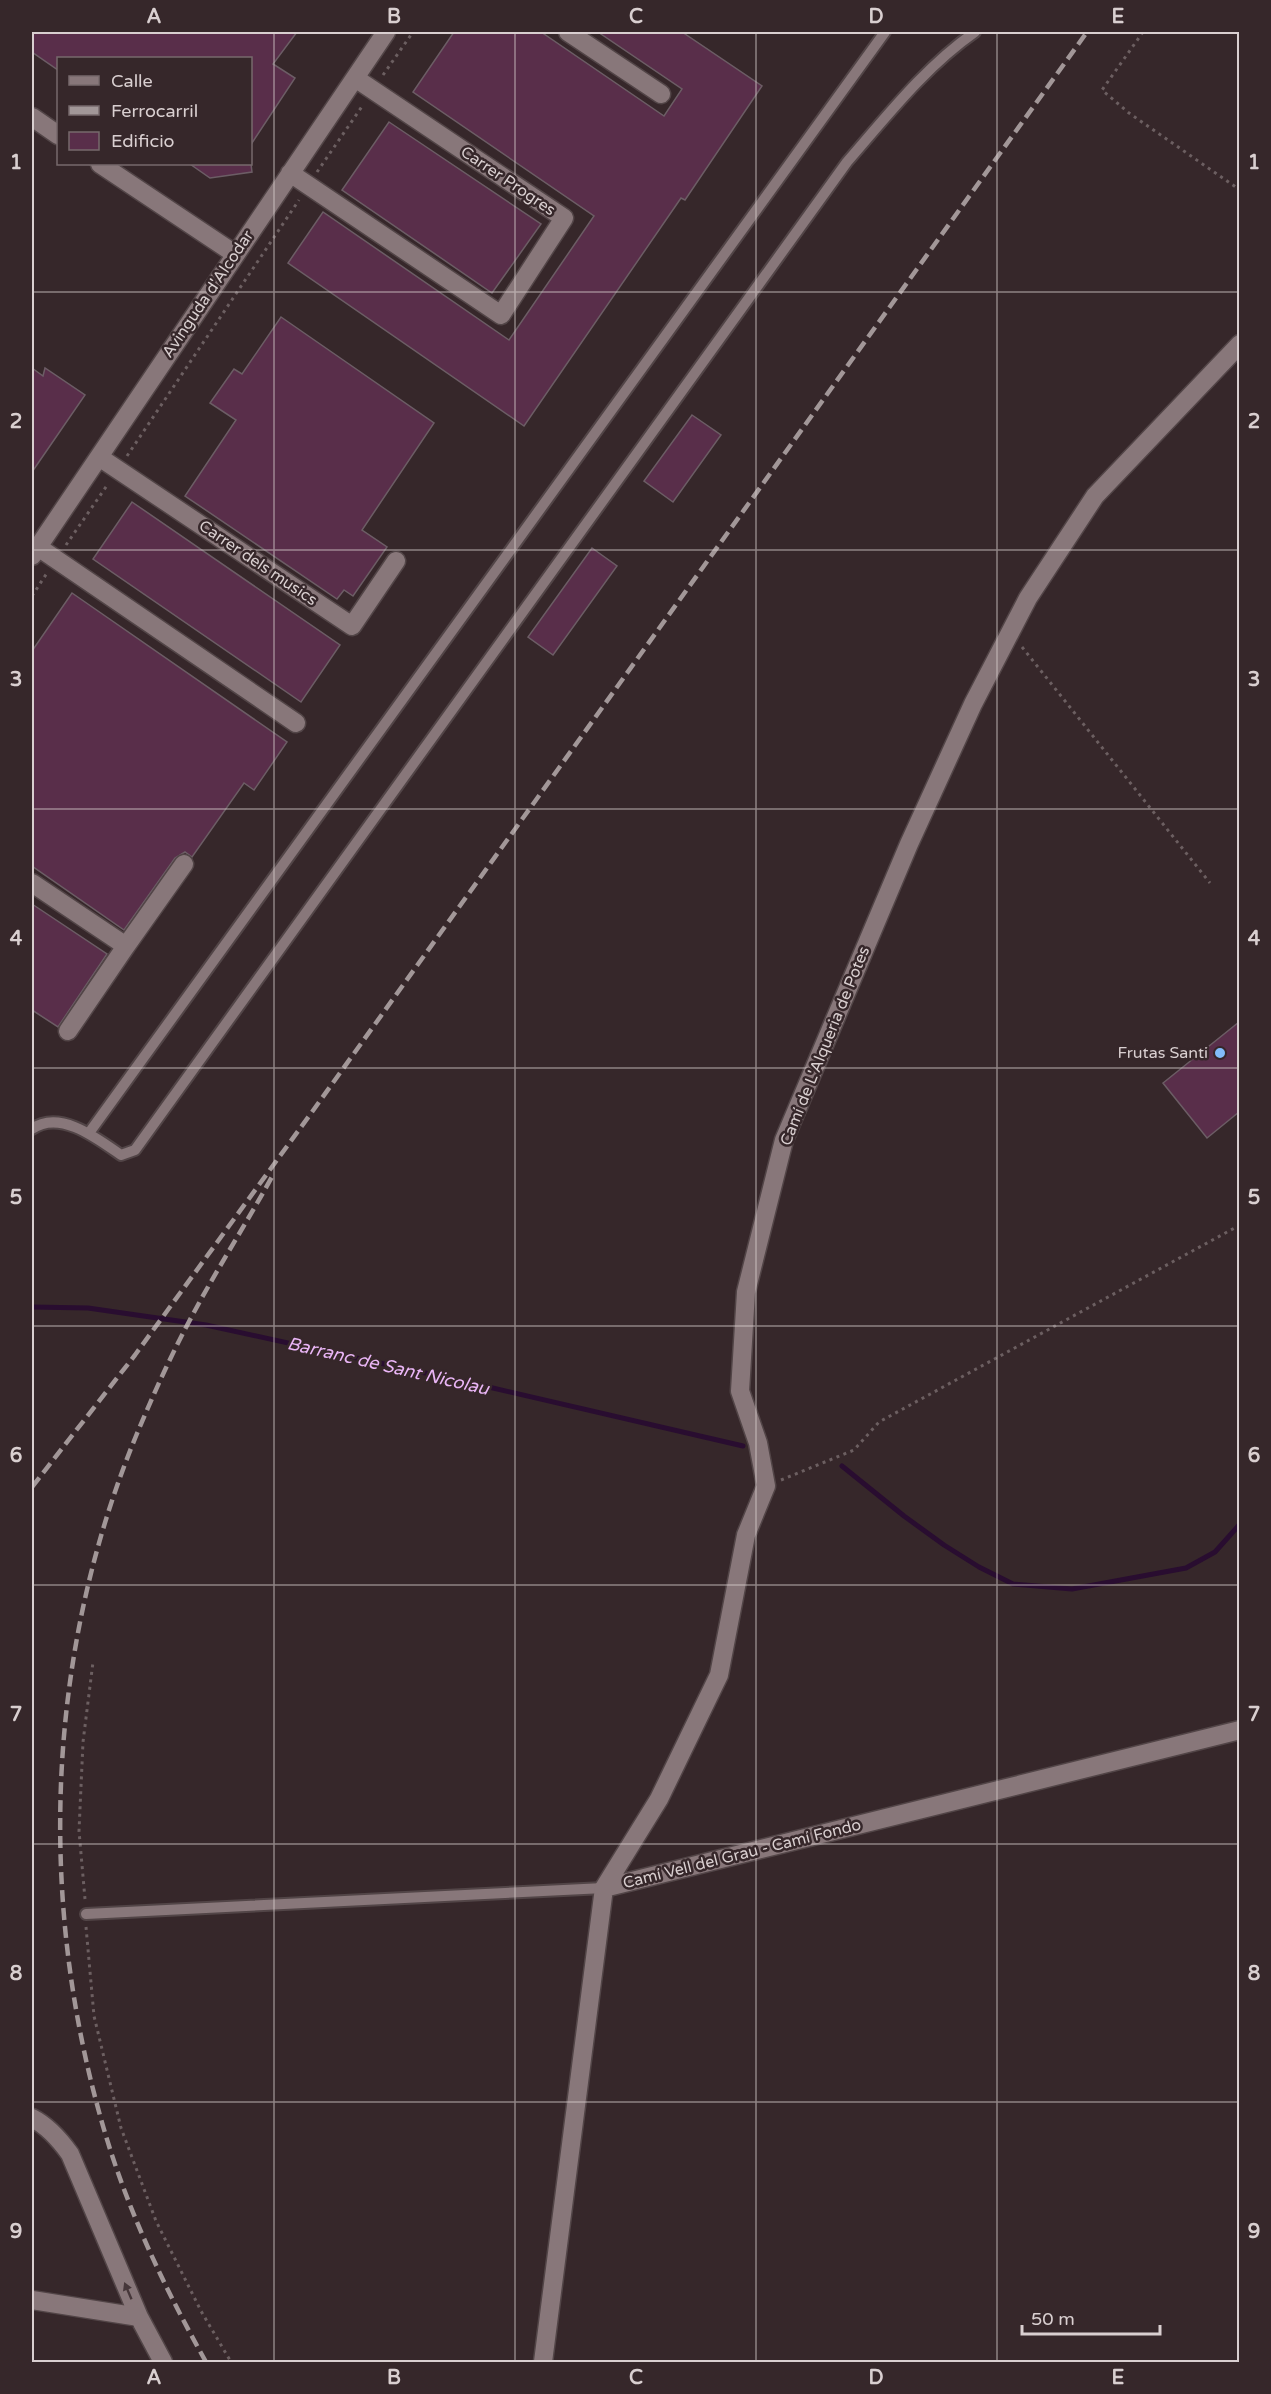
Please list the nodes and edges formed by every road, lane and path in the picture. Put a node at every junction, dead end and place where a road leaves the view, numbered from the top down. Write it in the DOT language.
graph roads {
  1 [pos="386,32"];
  2 [pos="412,32"];
  3 [pos="568,32"];
  4 [pos="885,32"];
  5 [pos="975,32"];
  6 [pos="1143,32"];
  7 [pos="355,78"];
  8 [pos="373,90"];
  9 [pos="661,94"];
  10 [pos="32,117"];
  11 [pos="57,134"];
  12 [pos="102,165"];
  13 [pos="290,173"];
  14 [pos="308,185"];
  15 [pos="1239,190"];
  16 [pos="235,254"];
  17 [pos="1239,344"];
  18 [pos="99,457"];
  19 [pos="117,470"];
  20 [pos="35,551"];
  21 [pos="57,559"];
  22 [pos="396,561"];
  23 [pos="32,596"];
  24 [pos="1010,632"];
  25 [pos="296,723"];
  26 [pos="184,864"];
  27 [pos="32,883"];
  28 [pos="1209,883"];
  29 [pos="126,946"];
  30 [pos="68,1031"];
  31 [pos="32,1129"];
  32 [pos="90,1133"];
  33 [pos="1239,1225"];
  34 [pos="766,1486"];
  35 [pos="93,1662"];
  36 [pos="1239,1730"];
  37 [pos="604,1888"];
  38 [pos="86,1914"];
  39 [pos="32,2118"];
  40 [pos="32,2300"];
  41 [pos="139,2317"];
  42 [pos="163,2362"];
  43 [pos="231,2362"];
  44 [pos="543,2362"];
  1 -- 7 [label="street, Avinguda d'Alcodar"];
  2 -- 8 [label="path"];
  3 -- 9 [label="street"];
  4 -- 32 [label="lane"];
  5 -- 32 [label="lane"];
  6 -- 15 [label="path"];
  7 -- 8 [label="street, Carrer Progres"];
  7 -- 13 [label="street, Avinguda d'Alcodar"];
  8 -- 14 [label="path"];
  8 -- 14 [label="street, Carrer Progres"];
  10 -- 11 [label="street"];
  12 -- 16 [label="street"];
  13 -- 14 [label="street, Carrer Progres"];
  13 -- 16 [label="street, Avinguda d'Alcodar"];
  14 -- 19 [label="path"];
  16 -- 18 [label="street, Avinguda d'Alcodar"];
  17 -- 24 [label="street, Camí de L'Alqueria de Potes"];
  18 -- 19 [label="street, Carrer dels musics"];
  18 -- 20 [label="street, Avinguda d'Alcodar"];
  19 -- 21 [label="path"];
  19 -- 22 [label="street, Carrer dels musics"];
  20 -- 21 [label="street"];
  21 -- 23 [label="path"];
  21 -- 25 [label="street"];
  24 -- 28 [label="path"];
  24 -- 34 [label="street, Camí de L'Alqueria de Potes"];
  26 -- 29 [label="street"];
  27 -- 29 [label="street"];
  29 -- 30 [label="street"];
  31 -- 32 [label="lane"];
  33 -- 34 [label="path"];
  34 -- 37 [label="street"];
  35 -- 38 [label="path"];
  36 -- 37 [label="street, Camí Vell del Grau - Camí Fondo"];
  37 -- 38 [label="lane"];
  37 -- 44 [label="street, Camí Vell del Grau - Camí Fondo"];
  38 -- 43 [label="path"];
  41 -- 39 [label="street, one-way"];
  40 -- 41 [label="street"];
  41 -- 42 [label="street"];
}
